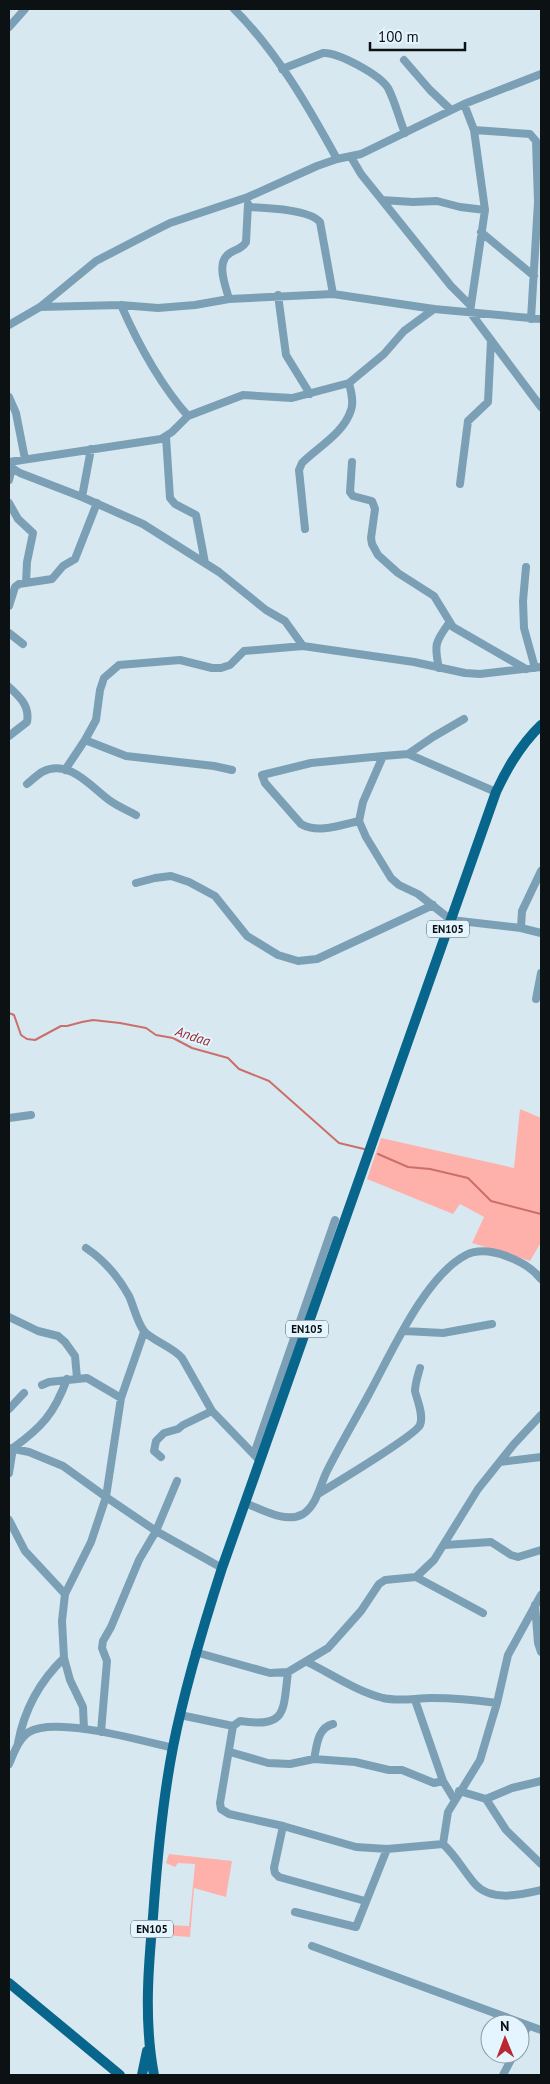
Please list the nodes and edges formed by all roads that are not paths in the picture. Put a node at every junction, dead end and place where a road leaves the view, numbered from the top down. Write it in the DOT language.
graph roads {
  1 [pos="25,9"];
  2 [pos="234,9"];
  3 [pos="9,27"];
  4 [pos="404,60"];
  5 [pos="282,69"];
  6 [pos="540,76"];
  7 [pos="464,104"];
  8 [pos="451,110"];
  9 [pos="474,130"];
  10 [pos="404,133"];
  11 [pos="351,157"];
  12 [pos="337,159"];
  13 [pos="248,197"];
  14 [pos="382,200"];
  15 [pos="248,207"];
  16 [pos="485,210"];
  17 [pos="481,232"];
  18 [pos="538,251"];
  19 [pos="534,276"];
  20 [pos="333,294"];
  21 [pos="278,296"];
  22 [pos="229,299"];
  23 [pos="121,305"];
  24 [pos="40,307"];
  25 [pos="470,308"];
  26 [pos="434,309"];
  27 [pos="530,319"];
  28 [pos="541,319"];
  29 [pos="9,325"];
  30 [pos="491,340"];
  31 [pos="350,382"];
  32 [pos="310,394"];
  33 [pos="9,397"];
  34 [pos="541,407"];
  35 [pos="188,416"];
  36 [pos="166,437"];
  37 [pos="91,448"];
  38 [pos="25,459"];
  39 [pos="352,462"];
  40 [pos="10,466"];
  41 [pos="9,480"];
  42 [pos="460,484"];
  43 [pos="82,497"];
  44 [pos="9,502"];
  45 [pos="97,503"];
  46 [pos="305,529"];
  47 [pos="205,563"];
  48 [pos="526,567"];
  49 [pos="26,583"];
  50 [pos="9,606"];
  51 [pos="449,623"];
  52 [pos="9,633"];
  53 [pos="23,644"];
  54 [pos="303,646"];
  55 [pos="439,668"];
  56 [pos="534,668"];
  57 [pos="9,687"];
  58 [pos="464,719"];
  59 [pos="541,725"];
  60 [pos="9,736"];
  61 [pos="85,740"];
  62 [pos="408,754"];
  63 [pos="383,756"];
  64 [pos="64,770"];
  65 [pos="232,770"];
  66 [pos="27,784"];
  67 [pos="496,792"];
  68 [pos="136,815"];
  69 [pos="359,821"];
  70 [pos="541,871"];
  71 [pos="136,884"];
  72 [pos="433,905"];
  73 [pos="451,920"];
  74 [pos="521,928"];
  75 [pos="541,933"];
  76 [pos="541,973"];
  77 [pos="536,999"];
  78 [pos="31,1115"];
  79 [pos="9,1118"];
  80 [pos="335,1220"];
  81 [pos="86,1248"];
  82 [pos="541,1279"];
  83 [pos="9,1317"];
  84 [pos="492,1324"];
  85 [pos="404,1331"];
  86 [pos="144,1332"];
  87 [pos="420,1368"];
  88 [pos="287,1369"];
  89 [pos="78,1378"];
  90 [pos="67,1379"];
  91 [pos="42,1385"];
  92 [pos="24,1393"];
  93 [pos="121,1398"];
  94 [pos="9,1408"];
  95 [pos="212,1411"];
  96 [pos="541,1415"];
  97 [pos="11,1448"];
  98 [pos="161,1457"];
  99 [pos="257,1457"];
  100 [pos="541,1458"];
  101 [pos="500,1462"];
  102 [pos="9,1473"];
  103 [pos="177,1480"];
  104 [pos="318,1494"];
  105 [pos="106,1498"];
  106 [pos="245,1503"];
  107 [pos="9,1520"];
  108 [pos="156,1531"];
  109 [pos="444,1545"];
  110 [pos="541,1550"];
  111 [pos="222,1568"];
  112 [pos="416,1577"];
  113 [pos="64,1594"];
  114 [pos="541,1595"];
  115 [pos="535,1604"];
  116 [pos="483,1613"];
  117 [pos="195,1652"];
  118 [pos="541,1652"];
  119 [pos="64,1658"];
  120 [pos="307,1662"];
  121 [pos="288,1672"];
  122 [pos="415,1700"];
  123 [pos="497,1703"];
  124 [pos="180,1715"];
  125 [pos="333,1724"];
  126 [pos="233,1726"];
  127 [pos="84,1729"];
  128 [pos="102,1732"];
  129 [pos="18,1744"];
  130 [pos="173,1748"];
  131 [pos="230,1752"];
  132 [pos="314,1759"];
  133 [pos="9,1764"];
  134 [pos="443,1780"];
  135 [pos="541,1781"];
  136 [pos="459,1792"];
  137 [pos="454,1799"];
  138 [pos="486,1799"];
  139 [pos="283,1826"];
  140 [pos="443,1844"];
  141 [pos="387,1849"];
  142 [pos="541,1864"];
  143 [pos="541,1890"];
  144 [pos="365,1901"];
  145 [pos="295,1912"];
  146 [pos="312,1946"];
  147 [pos="9,1983"];
  148 [pos="496,2014"];
  149 [pos="148,2038"];
  150 [pos="141,2074"];
  151 [pos="119,2075"];
  152 [pos="154,2075"];
  1 -- 3 [label="street"];
  2 -- 5 [label="street"];
  4 -- 8 [label="street"];
  5 -- 10 [label="street"];
  5 -- 12 [label="street"];
  6 -- 7 [label="street"];
  7 -- 8 [label="street"];
  7 -- 9 [label="street"];
  8 -- 10 [label="street"];
  9 -- 16 [label="street"];
  9 -- 18 [label="street"];
  10 -- 11 [label="street"];
  11 -- 12 [label="street"];
  11 -- 14 [label="street"];
  12 -- 13 [label="street"];
  13 -- 15 [label="street"];
  13 -- 24 [label="street"];
  14 -- 16 [label="street"];
  14 -- 25 [label="street"];
  15 -- 20 [label="street"];
  15 -- 22 [label="street"];
  16 -- 17 [label="street"];
  17 -- 19 [label="street"];
  17 -- 25 [label="street"];
  18 -- 19 [label="street"];
  19 -- 27 [label="street"];
  20 -- 21 [label="street"];
  20 -- 26 [label="street"];
  21 -- 22 [label="street"];
  21 -- 32 [label="street"];
  22 -- 23 [label="street"];
  23 -- 24 [label="street"];
  23 -- 35 [label="street"];
  24 -- 29 [label="street"];
  25 -- 26 [label="street"];
  25 -- 27 [label="street"];
  25 -- 30 [label="street"];
  26 -- 31 [label="street"];
  27 -- 28 [label="street"];
  30 -- 34 [label="street"];
  30 -- 42 [label="street"];
  31 -- 32 [label="street"];
  31 -- 46 [label="street"];
  32 -- 35 [label="street"];
  33 -- 38 [label="street"];
  35 -- 36 [label="street"];
  36 -- 37 [label="street"];
  36 -- 47 [label="street"];
  37 -- 38 [label="street"];
  37 -- 43 [label="street"];
  38 -- 40 [label="street"];
  39 -- 51 [label="street"];
  40 -- 41 [label="street"];
  40 -- 43 [label="street"];
  43 -- 45 [label="street"];
  44 -- 49 [label="street"];
  45 -- 47 [label="street"];
  45 -- 49 [label="street"];
  47 -- 54 [label="street"];
  48 -- 56 [label="street"];
  49 -- 50 [label="street"];
  51 -- 55 [label="street"];
  51 -- 56 [label="street"];
  52 -- 53 [label="street"];
  54 -- 55 [label="street"];
  54 -- 61 [label="street"];
  55 -- 56 [label="street"];
  57 -- 60 [label="street"];
  58 -- 62 [label="street"];
  59 -- 67 [label="main road, EN105"];
  61 -- 64 [label="street"];
  61 -- 65 [label="street"];
  62 -- 63 [label="street"];
  62 -- 67 [label="street"];
  63 -- 69 [label="street"];
  63 -- 69 [label="street"];
  64 -- 66 [label="street"];
  64 -- 68 [label="street"];
  67 -- 73 [label="main road, EN105"];
  69 -- 72 [label="street"];
  70 -- 74 [label="street"];
  71 -- 72 [label="street"];
  72 -- 73 [label="street"];
  73 -- 74 [label="street"];
  73 -- 88 [label="main road, EN105"];
  74 -- 75 [label="street"];
  76 -- 77 [label="street"];
  78 -- 79 [label="street"];
  80 -- 88 [label="street"];
  81 -- 86 [label="street"];
  82 -- 85 [label="street"];
  83 -- 89 [label="street"];
  84 -- 85 [label="street"];
  85 -- 104 [label="street"];
  86 -- 93 [label="street"];
  86 -- 95 [label="street"];
  87 -- 104 [label="street"];
  88 -- 99 [label="main road, EN105"];
  89 -- 90 [label="street"];
  89 -- 93 [label="street"];
  90 -- 91 [label="street"];
  90 -- 97 [label="street"];
  92 -- 94 [label="street"];
  93 -- 105 [label="street"];
  95 -- 98 [label="street"];
  95 -- 99 [label="street"];
  96 -- 101 [label="street"];
  97 -- 102 [label="street"];
  97 -- 105 [label="street"];
  99 -- 106 [label="main road, EN105"];
  100 -- 101 [label="street"];
  101 -- 109 [label="street"];
  103 -- 108 [label="street"];
  104 -- 106 [label="street"];
  105 -- 108 [label="street"];
  105 -- 113 [label="street"];
  106 -- 111 [label="main road, EN105"];
  107 -- 113 [label="street"];
  108 -- 111 [label="street"];
  108 -- 128 [label="street"];
  109 -- 110 [label="street"];
  109 -- 112 [label="street"];
  111 -- 117 [label="main road, EN105"];
  112 -- 116 [label="street"];
  112 -- 120 [label="street"];
  113 -- 119 [label="street"];
  114 -- 115 [label="street"];
  115 -- 118 [label="street"];
  115 -- 123 [label="street"];
  117 -- 121 [label="street"];
  117 -- 124 [label="main road, EN105"];
  119 -- 127 [label="street"];
  119 -- 129 [label="street"];
  120 -- 121 [label="street"];
  120 -- 122 [label="street"];
  121 -- 126 [label="street"];
  122 -- 123 [label="street"];
  122 -- 134 [label="street"];
  123 -- 136 [label="street"];
  124 -- 126 [label="street"];
  124 -- 130 [label="main road, EN105"];
  125 -- 132 [label="street"];
  126 -- 131 [label="street"];
  127 -- 128 [label="street"];
  127 -- 129 [label="street"];
  128 -- 130 [label="street"];
  129 -- 133 [label="street"];
  130 -- 149 [label="main road, EN105"];
  131 -- 132 [label="street"];
  131 -- 139 [label="street"];
  132 -- 134 [label="street"];
  134 -- 137 [label="street"];
  135 -- 138 [label="street"];
  136 -- 137 [label="street"];
  136 -- 138 [label="street"];
  137 -- 140 [label="street"];
  138 -- 142 [label="street"];
  139 -- 141 [label="street"];
  139 -- 144 [label="street"];
  140 -- 141 [label="street"];
  140 -- 143 [label="street"];
  141 -- 144 [label="street"];
  144 -- 145 [label="street"];
  146 -- 148 [label="street"];
  147 -- 151 [label="main road"];
  149 -- 150 [label="main road, EN105"];
  149 -- 152 [label="main road, EN105"];
}
